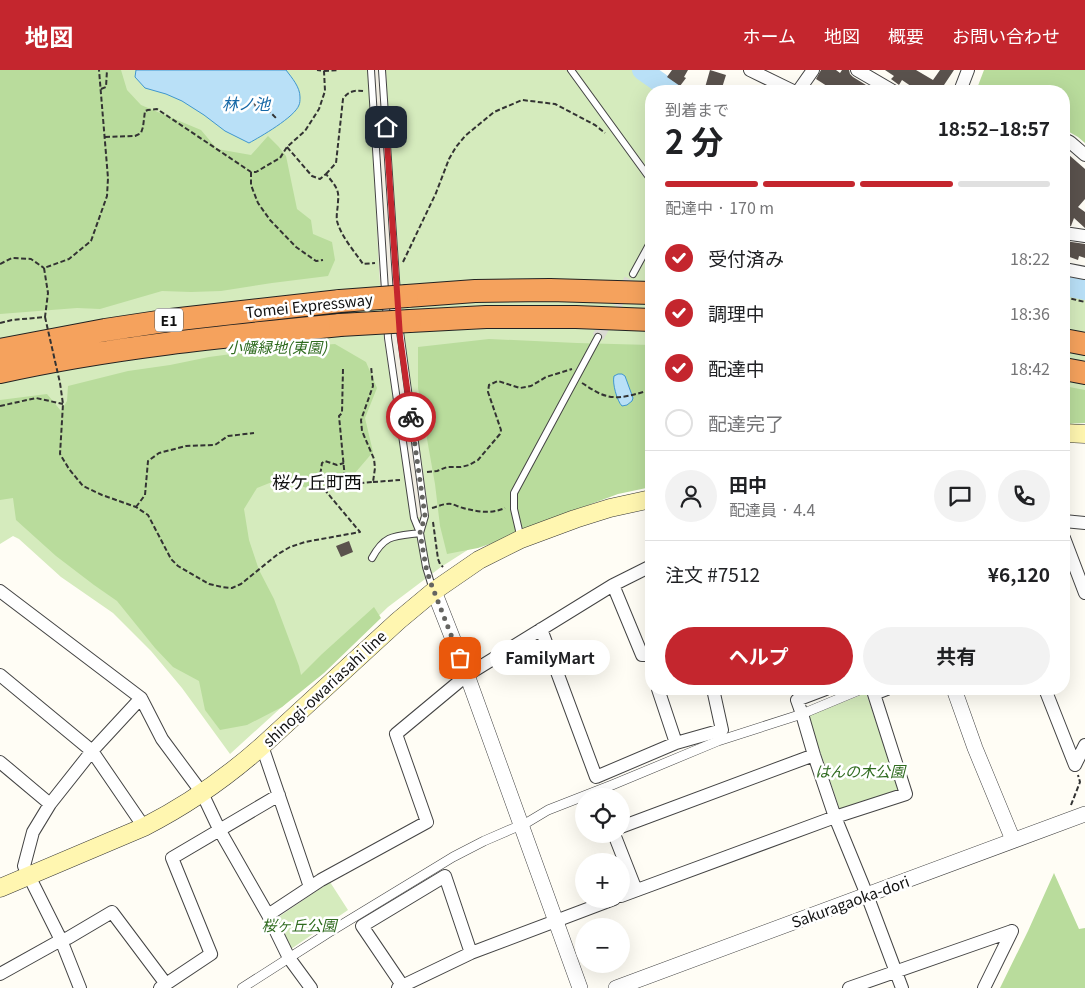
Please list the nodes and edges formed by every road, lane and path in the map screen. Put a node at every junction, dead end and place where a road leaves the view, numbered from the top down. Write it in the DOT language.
graph roads {
  1 [pos="99,70"];
  2 [pos="106,70"];
  3 [pos="317,70"];
  4 [pos="339,70"];
  5 [pos="371,70"];
  6 [pos="382,70"];
  7 [pos="571,70"];
  8 [pos="750,70"];
  9 [pos="813,70"];
  10 [pos="857,70"];
  11 [pos="968,70"];
  12 [pos="324,71"];
  13 [pos="364,84"];
  14 [pos="784,85"];
  15 [pos="802,85"];
  16 [pos="883,85"];
  17 [pos="962,85"];
  18 [pos="100,89"];
  19 [pos="267,109"];
  20 [pos="276,118"];
  21 [pos="105,137"];
  22 [pos="622,139"];
  23 [pos="1070,142"];
  24 [pos="287,147"];
  25 [pos="1085,155"];
  26 [pos="251,172"];
  27 [pos="645,172"];
  28 [pos="326,174"];
  29 [pos="1070,234"];
  30 [pos="1085,236"];
  31 [pos="645,252"];
  32 [pos="323,260"];
  33 [pos="376,263"];
  34 [pos="402,263"];
  35 [pos="0,264"];
  36 [pos="44,268"];
  37 [pos="1070,270"];
  38 [pos="1085,273"];
  39 [pos="633,274"];
  40 [pos="645,293"];
  41 [pos="1070,298"];
  42 [pos="1085,302"];
  43 [pos="404,310"];
  44 [pos="45,317"];
  45 [pos="645,320"];
  46 [pos="0,323"];
  47 [pos="598,337"];
  48 [pos="1070,341"];
  49 [pos="1085,344"];
  50 [pos="0,350"];
  51 [pos="371,366"];
  52 [pos="582,368"];
  53 [pos="343,369"];
  54 [pos="1070,370"];
  55 [pos="0,372"];
  56 [pos="1085,373"];
  57 [pos="576,379"];
  58 [pos="645,391"];
  59 [pos="64,404"];
  60 [pos="0,406"];
  61 [pos="254,433"];
  62 [pos="1070,433"];
  63 [pos="1085,434"];
  64 [pos="344,463"];
  65 [pos="425,472"];
  66 [pos="408,479"];
  67 [pos="373,482"];
  68 [pos="645,500"];
  69 [pos="514,502"];
  70 [pos="136,507"];
  71 [pos="431,508"];
  72 [pos="1070,522"];
  73 [pos="1085,523"];
  74 [pos="420,533"];
  75 [pos="521,539"];
  76 [pos="1070,554"];
  77 [pos="372,558"];
  78 [pos="645,569"];
  79 [pos="614,585"];
  80 [pos="0,591"];
  81 [pos="434,591"];
  82 [pos="1085,593"];
  83 [pos="541,629"];
  84 [pos="645,655"];
  85 [pos="0,675"];
  86 [pos="466,675"];
  87 [pos="660,695"];
  88 [pos="714,695"];
  89 [pos="795,695"];
  90 [pos="848,695"];
  91 [pos="874,695"];
  92 [pos="956,695"];
  93 [pos="1047,695"];
  94 [pos="140,698"];
  95 [pos="802,714"];
  96 [pos="676,743"];
  97 [pos="1085,744"];
  98 [pos="262,746"];
  99 [pos="92,751"];
  100 [pos="814,755"];
  101 [pos="0,762"];
  102 [pos="1075,765"];
  103 [pos="202,793"];
  104 [pos="279,795"];
  105 [pos="50,804"];
  106 [pos="1085,814"];
  107 [pos="836,817"];
  108 [pos="1064,821"];
  109 [pos="630,823"];
  110 [pos="521,824"];
  111 [pos="144,827"];
  112 [pos="220,831"];
  113 [pos="1013,840"];
  114 [pos="618,843"];
  115 [pos="30,876"];
  116 [pos="310,887"];
  117 [pos="0,888"];
  118 [pos="636,890"];
  119 [pos="630,892"];
  120 [pos="867,895"];
  121 [pos="590,908"];
  122 [pos="268,915"];
  123 [pos="556,921"];
  124 [pos="61,940"];
  125 [pos="471,953"];
  126 [pos="289,958"];
  127 [pos="896,971"];
  128 [pos="0,974"];
  129 [pos="163,986"];
  130 [pos="400,987"];
  131 [pos="80,988"];
  132 [pos="242,988"];
  133 [pos="311,988"];
  134 [pos="580,988"];
  135 [pos="616,988"];
  136 [pos="849,988"];
  137 [pos="902,988"];
  138 [pos="984,988"];
  1 -- 18 [label="path"];
  2 -- 18 [label="path"];
  3 -- 12 [label="path"];
  4 -- 12 [label="path"];
  5 -- 66 [label="lane"];
  6 -- 43 [label="lane"];
  7 -- 22 [label="lane"];
  8 -- 14 [label="street"];
  9 -- 15 [label="street"];
  10 -- 16 [label="street"];
  11 -- 17 [label="street"];
  12 -- 24 [label="path"];
  13 -- 28 [label="path"];
  18 -- 21 [label="path"];
  19 -- 20 [label="path"];
  21 -- 26 [label="path"];
  21 -- 36 [label="path"];
  22 -- 27 [label="lane"];
  22 -- 34 [label="path"];
  23 -- 25 [label="street"];
  24 -- 26 [label="path"];
  24 -- 28 [label="path"];
  26 -- 32 [label="path"];
  28 -- 33 [label="path"];
  29 -- 30 [label="street"];
  31 -- 39 [label="lane"];
  35 -- 36 [label="path"];
  36 -- 44 [label="path"];
  37 -- 38 [label="street"];
  40 -- 43 [label="highway, Tomei Expressway / E1"];
  41 -- 42 [label="path"];
  43 -- 45 [label="highway, Tomei Expressway / E1"];
  43 -- 50 [label="highway, Tomei Expressway / E1, bridge"];
  43 -- 55 [label="highway, Tomei Expressway / E1, bridge"];
  43 -- 74 [label="lane"];
  44 -- 46 [label="path"];
  44 -- 59 [label="path, bridge"];
  47 -- 52 [label="lane"];
  48 -- 49 [label="highway"];
  51 -- 67 [label="path"];
  52 -- 57 [label="lane"];
  52 -- 65 [label="path"];
  53 -- 64 [label="path"];
  54 -- 56 [label="highway"];
  57 -- 58 [label="path"];
  57 -- 69 [label="lane"];
  59 -- 60 [label="path"];
  59 -- 70 [label="path"];
  61 -- 70 [label="path"];
  62 -- 63 [label="main road"];
  64 -- 67 [label="path"];
  64 -- 70 [label="path"];
  66 -- 67 [label="path"];
  66 -- 74 [label="lane"];
  68 -- 75 [label="main road, shinogi-owariasahi line"];
  69 -- 71 [label="path"];
  69 -- 75 [label="lane"];
  72 -- 73 [label="street"];
  74 -- 77 [label="lane"];
  74 -- 81 [label="lane"];
  75 -- 81 [label="main road, shinogi-owariasahi line"];
  76 -- 82 [label="street"];
  78 -- 79 [label="street"];
  79 -- 83 [label="street"];
  79 -- 84 [label="street"];
  80 -- 94 [label="street"];
  81 -- 86 [label="street"];
  81 -- 98 [label="main road, shinogi-owariasahi line"];
  83 -- 86 [label="street"];
  83 -- 96 [label="street"];
  85 -- 99 [label="street"];
  86 -- 110 [label="street"];
  86 -- 116 [label="street"];
  87 -- 96 [label="street"];
  88 -- 96 [label="street"];
  89 -- 95 [label="street"];
  90 -- 95 [label="street"];
  91 -- 107 [label="street"];
  92 -- 113 [label="street"];
  93 -- 102 [label="street"];
  94 -- 99 [label="street"];
  94 -- 103 [label="street"];
  95 -- 100 [label="street"];
  95 -- 110 [label="street"];
  97 -- 102 [label="street"];
  98 -- 103 [label="main road, shinogi-owariasahi line"];
  98 -- 104 [label="street"];
  99 -- 105 [label="street"];
  99 -- 111 [label="street"];
  100 -- 107 [label="street"];
  100 -- 109 [label="street"];
  101 -- 105 [label="street"];
  102 -- 108 [label="path"];
  103 -- 111 [label="main road, shinogi-owariasahi line"];
  103 -- 112 [label="street"];
  104 -- 112 [label="street"];
  104 -- 116 [label="street"];
  105 -- 115 [label="street"];
  106 -- 108 [label="street, Sakuragaoka-dori"];
  107 -- 118 [label="street"];
  107 -- 120 [label="street"];
  108 -- 113 [label="street, Sakuragaoka-dori"];
  110 -- 123 [label="street"];
  110 -- 126 [label="street"];
  111 -- 115 [label="main road, shinogi-owariasahi line"];
  112 -- 122 [label="street"];
  112 -- 129 [label="street"];
  113 -- 120 [label="street, Sakuragaoka-dori"];
  114 -- 118 [label="street"];
  115 -- 117 [label="main road, shinogi-owariasahi line"];
  115 -- 124 [label="street"];
  116 -- 122 [label="street"];
  118 -- 119 [label="street"];
  120 -- 127 [label="street"];
  120 -- 135 [label="street, Sakuragaoka-dori"];
  121 -- 123 [label="street"];
  122 -- 126 [label="street"];
  123 -- 125 [label="street"];
  123 -- 134 [label="street"];
  124 -- 128 [label="street"];
  124 -- 129 [label="street"];
  124 -- 131 [label="street"];
  125 -- 130 [label="street"];
  125 -- 130 [label="street"];
  126 -- 132 [label="street"];
  126 -- 133 [label="street"];
  127 -- 136 [label="street"];
  127 -- 137 [label="street"];
  127 -- 138 [label="street"];
}
